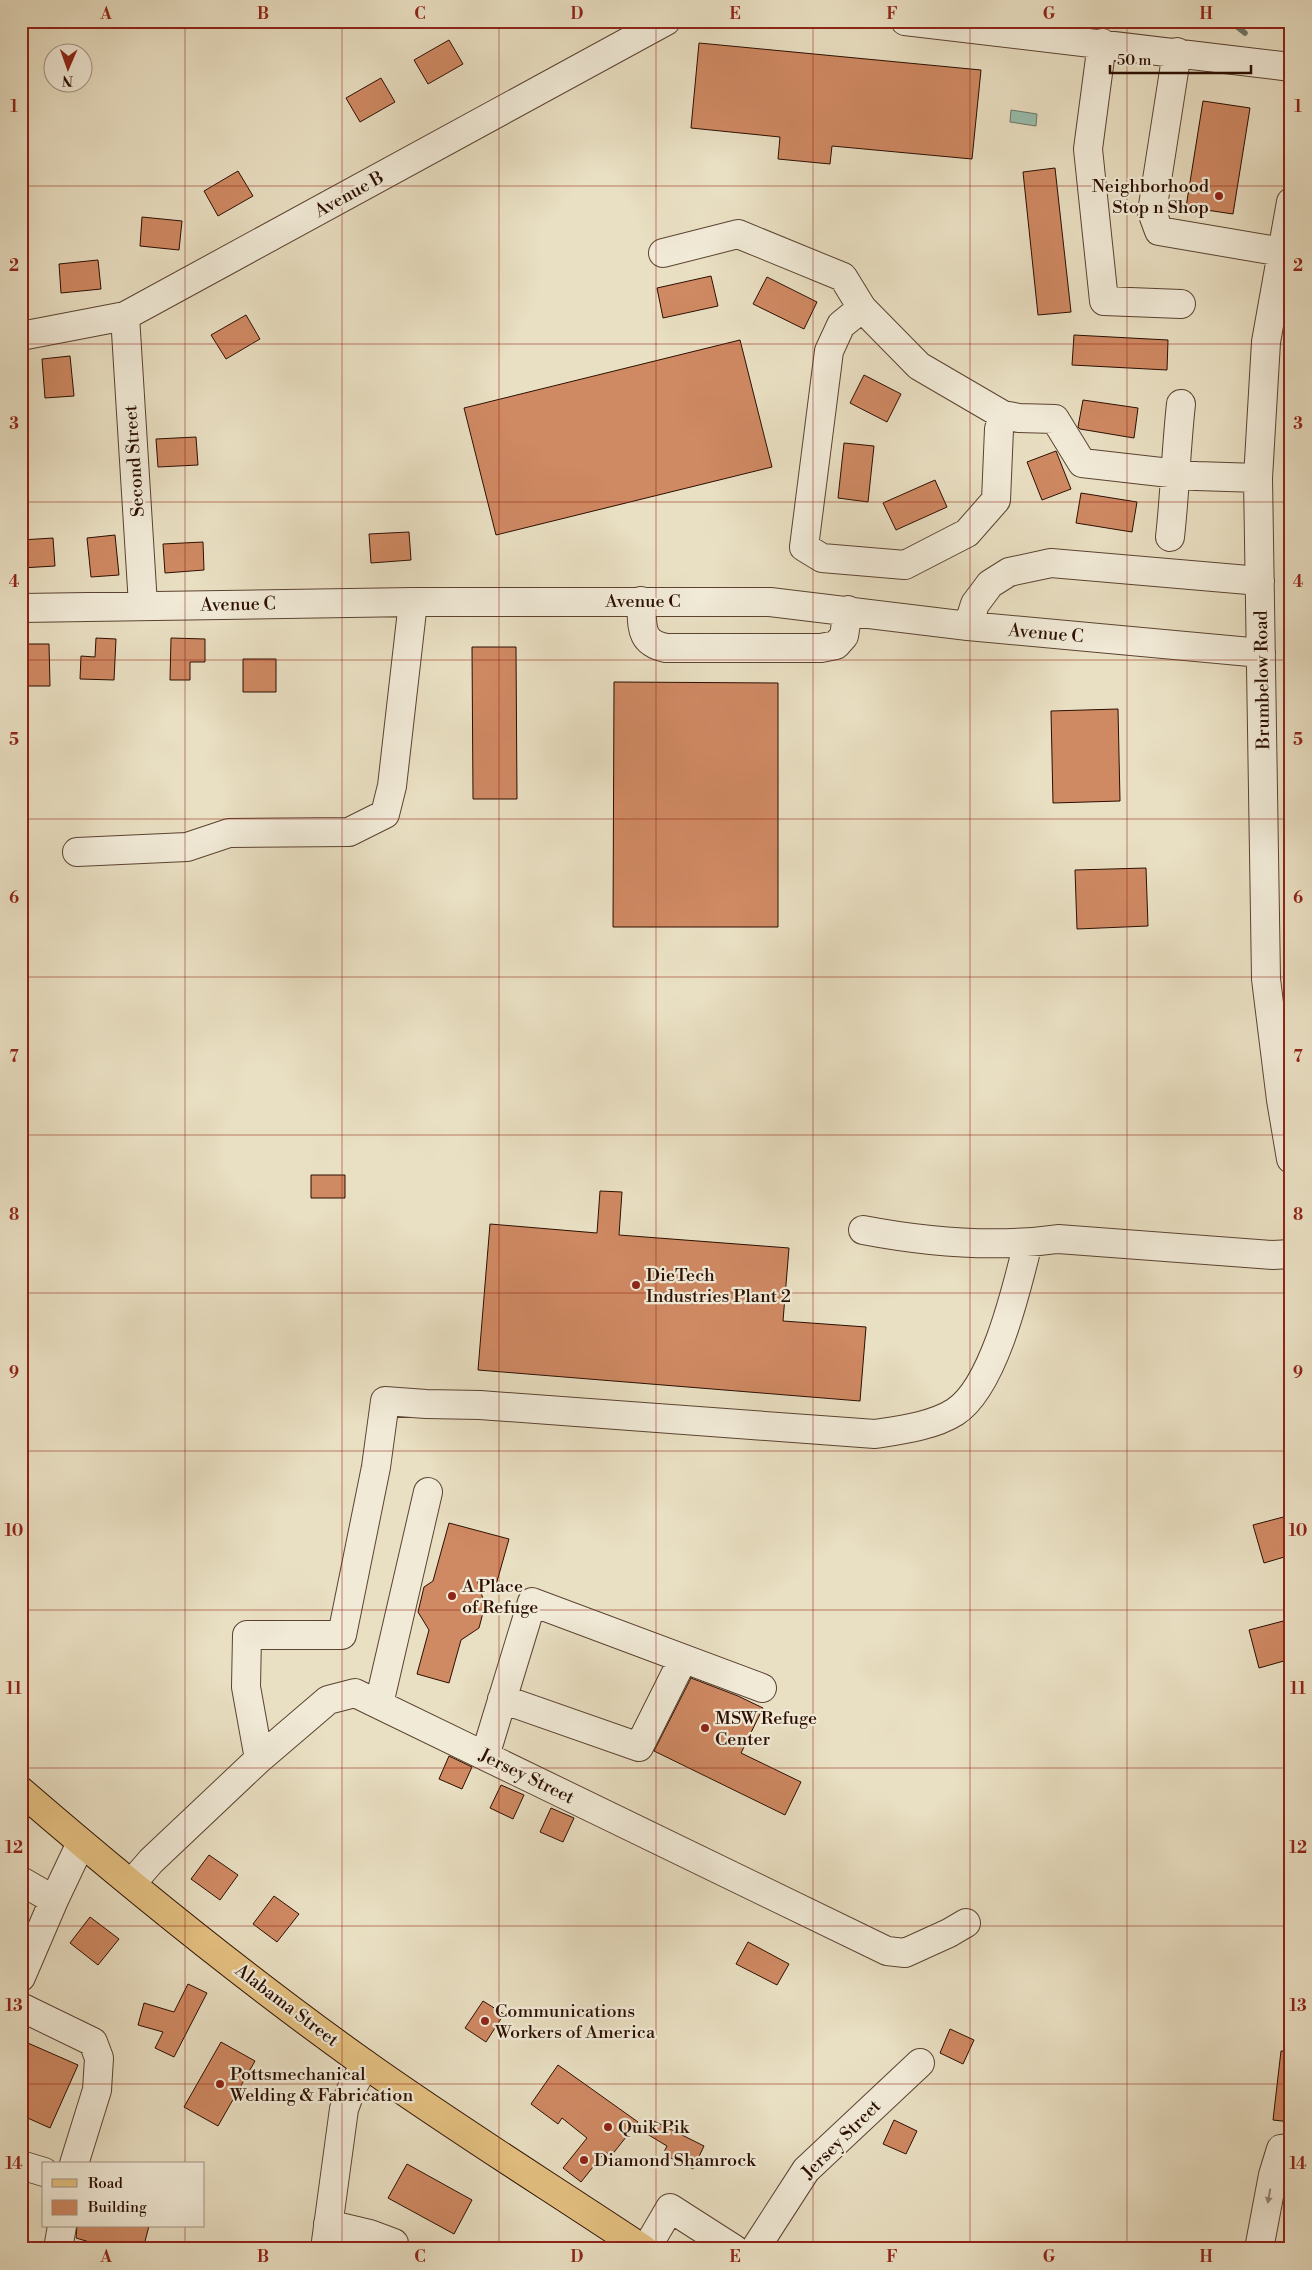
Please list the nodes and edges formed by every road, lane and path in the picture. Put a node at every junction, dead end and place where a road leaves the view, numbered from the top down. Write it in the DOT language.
graph roads {
  1 [pos="666,21"];
  2 [pos="905,21"];
  3 [pos="1102,43"];
  4 [pos="1177,52"];
  5 [pos="1291,66"];
  6 [pos="1291,202"];
  7 [pos="1282,252"];
  8 [pos="663,253"];
  9 [pos="1181,304"];
  10 [pos="862,308"];
  11 [pos="124,316"];
  12 [pos="21,336"];
  13 [pos="1181,404"];
  14 [pos="1003,415"];
  15 [pos="1174,473"];
  16 [pos="1258,478"];
  17 [pos="1170,537"];
  18 [pos="1260,581"];
  19 [pos="641,601"];
  20 [pos="413,602"];
  21 [pos="142,605"];
  22 [pos="21,608"];
  23 [pos="848,610"];
  24 [pos="968,626"];
  25 [pos="1261,653"];
  26 [pos="76,852"];
  27 [pos="1291,1159"];
  28 [pos="863,1230"];
  29 [pos="1028,1243"];
  30 [pos="1291,1254"];
  31 [pos="428,1492"];
  32 [pos="683,1658"];
  33 [pos="762,1688"];
  34 [pos="502,1699"];
  35 [pos="379,1704"];
  36 [pos="484,1756"];
  37 [pos="259,1759"];
  38 [pos="21,1791"];
  39 [pos="81,1843"];
  40 [pos="21,1881"];
  41 [pos="132,1883"];
  42 [pos="54,1900"];
  43 [pos="966,1923"];
  44 [pos="21,1977"];
  45 [pos="21,2007"];
  46 [pos="920,2063"];
  47 [pos="365,2064"];
  48 [pos="1286,2148"];
  49 [pos="75,2162"];
  50 [pos="21,2165"];
  51 [pos="42,2171"];
  52 [pos="62,2228"];
  53 [pos="326,2236"];
  54 [pos="58,2249"];
  55 [pos="393,2249"];
  56 [pos="642,2249"];
  57 [pos="646,2249"];
  58 [pos="734,2249"];
  59 [pos="755,2249"];
  60 [pos="1259,2249"];
  1 -- 11 [label="street, Avenue B"];
  2 -- 3 [label="street"];
  3 -- 4 [label="street"];
  3 -- 9 [label="street"];
  4 -- 5 [label="street"];
  4 -- 7 [label="street"];
  6 -- 7 [label="street, Brumbelow Road"];
  7 -- 16 [label="street, Brumbelow Road"];
  8 -- 10 [label="street"];
  10 -- 14 [label="street"];
  10 -- 14 [label="street"];
  11 -- 12 [label="street, Avenue B"];
  11 -- 21 [label="street, Second Street"];
  13 -- 15 [label="street"];
  14 -- 15 [label="street"];
  15 -- 16 [label="street"];
  15 -- 17 [label="street"];
  16 -- 18 [label="street, Brumbelow Road"];
  18 -- 24 [label="street"];
  18 -- 25 [label="street, Brumbelow Road"];
  19 -- 20 [label="street, Avenue C"];
  19 -- 23 [label="street, Avenue C"];
  19 -- 23 [label="street"];
  20 -- 21 [label="street, Avenue C"];
  20 -- 26 [label="street"];
  21 -- 22 [label="street, Avenue C"];
  23 -- 24 [label="street, Avenue C"];
  24 -- 25 [label="street, Avenue C"];
  25 -- 27 [label="street, Brumbelow Road"];
  28 -- 29 [label="street"];
  29 -- 30 [label="street"];
  29 -- 37 [label="street"];
  31 -- 35 [label="street"];
  32 -- 33 [label="street"];
  32 -- 34 [label="street"];
  32 -- 34 [label="street"];
  34 -- 36 [label="street"];
  35 -- 36 [label="street, Jersey Street"];
  35 -- 37 [label="street, Jersey Street"];
  36 -- 43 [label="street, Jersey Street"];
  37 -- 41 [label="street, Jersey Street"];
  38 -- 39 [label="main road, Alabama Street"];
  39 -- 41 [label="main road, Alabama Street"];
  39 -- 42 [label="street"];
  40 -- 42 [label="street"];
  41 -- 47 [label="main road, Alabama Street"];
  42 -- 44 [label="street"];
  45 -- 49 [label="street"];
  46 -- 59 [label="street, Jersey Street"];
  47 -- 53 [label="street"];
  47 -- 56 [label="main road, Alabama Street"];
  48 -- 60 [label="street, one-way"];
  50 -- 51 [label="street"];
  52 -- 54 [label="street"];
  53 -- 55 [label="street"];
  57 -- 58 [label="street"];
}
